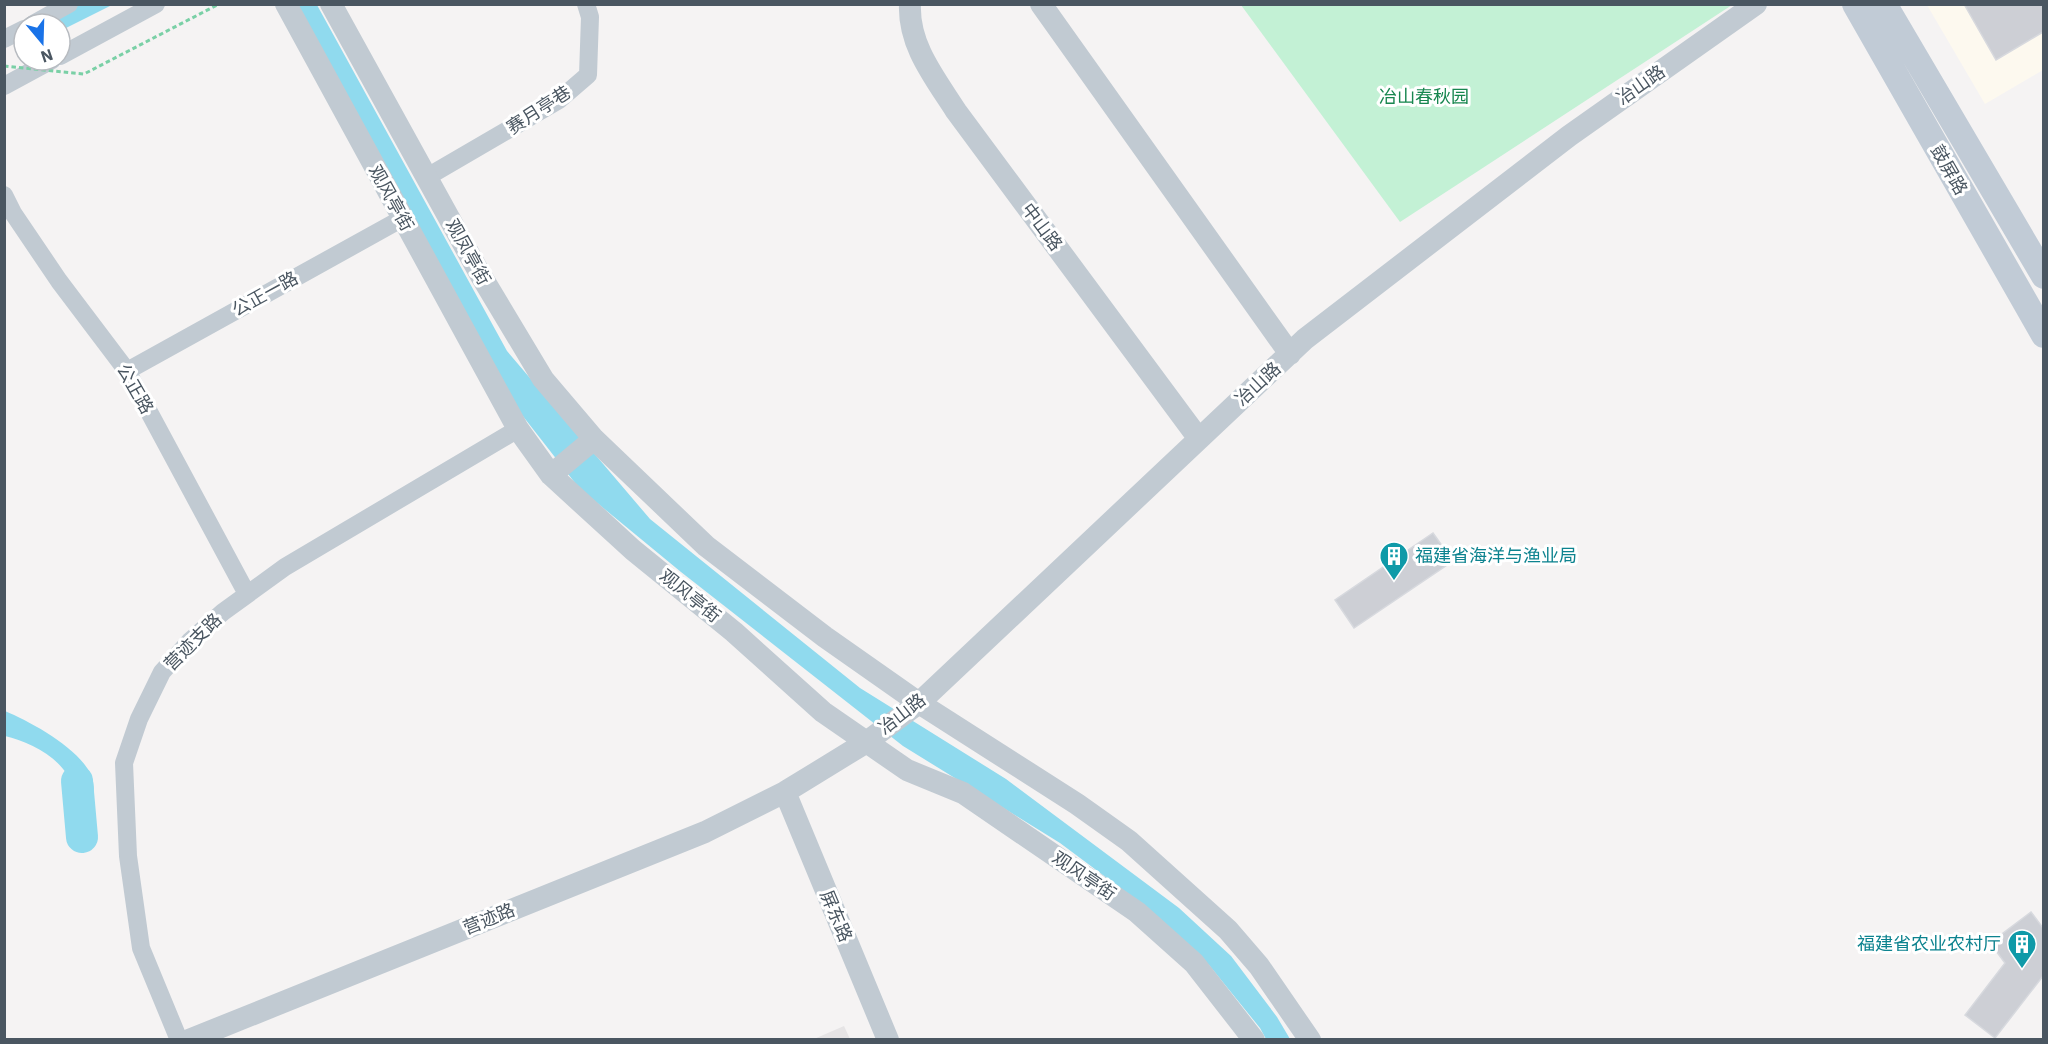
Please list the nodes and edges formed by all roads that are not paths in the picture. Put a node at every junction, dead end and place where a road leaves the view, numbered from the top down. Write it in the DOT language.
graph roads {
  1 [pos="69,4"];
  2 [pos="156,4"];
  3 [pos="286,4"];
  4 [pos="331,4"];
  5 [pos="586,4"];
  6 [pos="910,4"];
  7 [pos="1041,4"];
  8 [pos="1756,4"];
  9 [pos="1855,4"];
  10 [pos="1884,4"];
  11 [pos="55,12"];
  12 [pos="72,50"];
  13 [pos="30,72"];
  14 [pos="4,86"];
  15 [pos="427,177"];
  16 [pos="4,195"];
  17 [pos="402,218"];
  18 [pos="2043,276"];
  19 [pos="2043,335"];
  20 [pos="1290,354"];
  21 [pos="127,370"];
  22 [pos="518,429"];
  23 [pos="1199,439"];
  24 [pos="594,440"];
  25 [pos="551,475"];
  26 [pos="247,594"];
  27 [pos="919,703"];
  28 [pos="865,743"];
  29 [pos="785,792"];
  30 [pos="179,1040"];
  31 [pos="189,1040"];
  32 [pos="888,1040"];
  33 [pos="1254,1040"];
  34 [pos="1310,1040"];
  1 -- 11 [label="street"];
  2 -- 12 [label="street"];
  3 -- 17 [label="street, 观风亭街"];
  4 -- 15 [label="street, 观凤亭街"];
  5 -- 15 [label="street, 赛月亭巷"];
  6 -- 23 [label="street, 中山路"];
  7 -- 20 [label="street"];
  8 -- 20 [label="street, 冶山路"];
  9 -- 19 [label="main road, 鼓屏路"];
  10 -- 18 [label="main road, 鼓屏路"];
  13 -- 14 [label="street"];
  15 -- 24 [label="street, 观凤亭街"];
  16 -- 21 [label="street, 公正路"];
  17 -- 21 [label="street, 公正一路"];
  17 -- 22 [label="street, 观风亭街"];
  20 -- 23 [label="street, 冶山路"];
  21 -- 26 [label="street, 公正路"];
  22 -- 25 [label="street, 观风亭街"];
  22 -- 26 [label="street, 营迹支路"];
  23 -- 27 [label="street, 冶山路"];
  24 -- 25 [label="street"];
  24 -- 27 [label="street, 观凤亭街"];
  25 -- 28 [label="street, 观风亭街"];
  26 -- 30 [label="street, 营迹支路"];
  27 -- 28 [label="street, 冶山路"];
  27 -- 34 [label="street"];
  28 -- 29 [label="street, 冶山路"];
  28 -- 33 [label="street, 观风亭街"];
  29 -- 31 [label="street, 营迹路"];
  29 -- 32 [label="street, 屏东路"];
}
